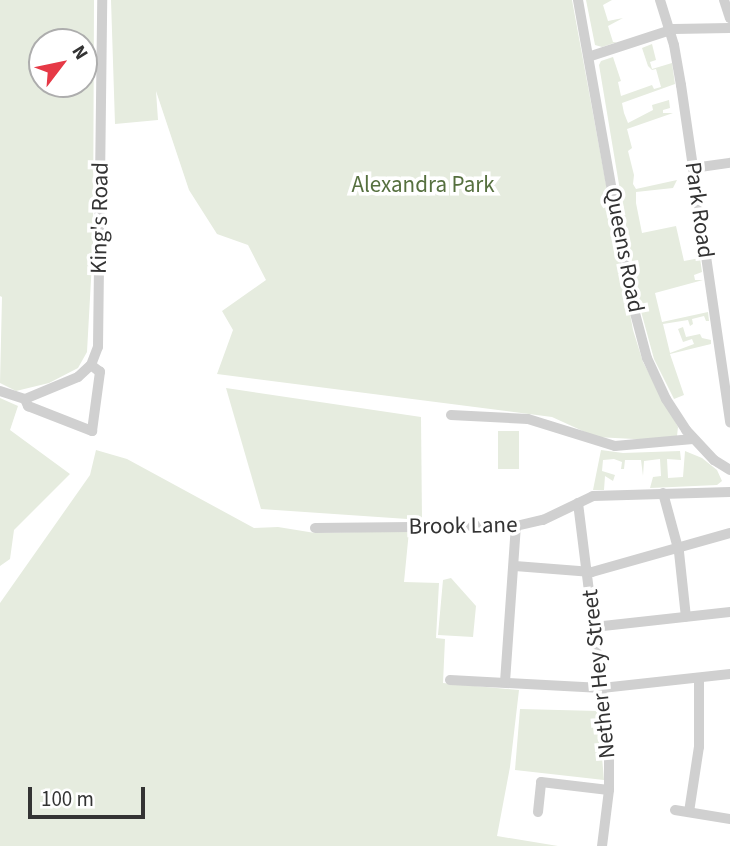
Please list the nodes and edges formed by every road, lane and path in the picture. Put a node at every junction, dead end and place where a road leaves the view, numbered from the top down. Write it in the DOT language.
graph roads {
  1 [pos="102,0"];
  2 [pos="578,0"];
  3 [pos="660,0"];
  4 [pos="724,0"];
  5 [pos="730,18"];
  6 [pos="730,28"];
  7 [pos="670,31"];
  8 [pos="591,56"];
  9 [pos="730,163"];
  10 [pos="693,169"];
  11 [pos="91,365"];
  12 [pos="726,369"];
  13 [pos="0,391"];
  14 [pos="25,399"];
  15 [pos="451,415"];
  16 [pos="730,422"];
  17 [pos="693,439"];
  18 [pos="730,470"];
  19 [pos="730,492"];
  20 [pos="663,493"];
  21 [pos="578,503"];
  22 [pos="516,526"];
  23 [pos="315,528"];
  24 [pos="730,533"];
  25 [pos="677,547"];
  26 [pos="515,566"];
  27 [pos="588,571"];
  28 [pos="730,612"];
  29 [pos="686,617"];
  30 [pos="594,627"];
  31 [pos="730,674"];
  32 [pos="699,678"];
  33 [pos="450,680"];
  34 [pos="505,682"];
  35 [pos="602,688"];
  36 [pos="609,790"];
  37 [pos="675,810"];
  38 [pos="538,812"];
  39 [pos="689,812"];
  40 [pos="730,819"];
  41 [pos="602,846"];
  1 -- 11 [label="street, King's Road"];
  2 -- 8 [label="street, Queens Road"];
  3 -- 7 [label="street, Park Road"];
  4 -- 5 [label="street"];
  6 -- 7 [label="street"];
  7 -- 8 [label="street"];
  7 -- 10 [label="street, Park Road"];
  8 -- 17 [label="street, Queens Road"];
  9 -- 10 [label="street"];
  10 -- 12 [label="street, Park Road"];
  11 -- 14 [label="street"];
  11 -- 14 [label="street, King's Road"];
  12 -- 16 [label="street, Park Road"];
  13 -- 14 [label="street"];
  15 -- 17 [label="street"];
  17 -- 18 [label="street, Queens Road"];
  19 -- 20 [label="street, Brook Lane"];
  20 -- 21 [label="street, Brook Lane"];
  20 -- 25 [label="street"];
  21 -- 22 [label="street, Brook Lane"];
  21 -- 27 [label="street, Nether Hey Street"];
  22 -- 23 [label="street, Brook Lane"];
  22 -- 26 [label="street"];
  24 -- 25 [label="street"];
  25 -- 27 [label="street"];
  25 -- 29 [label="street"];
  26 -- 27 [label="street"];
  26 -- 34 [label="street"];
  27 -- 30 [label="street, Nether Hey Street"];
  28 -- 29 [label="street"];
  29 -- 30 [label="street"];
  30 -- 35 [label="street, Nether Hey Street"];
  31 -- 32 [label="street"];
  32 -- 35 [label="street"];
  32 -- 39 [label="street"];
  33 -- 34 [label="street"];
  34 -- 35 [label="street"];
  35 -- 36 [label="street, Nether Hey Street"];
  36 -- 38 [label="street"];
  36 -- 41 [label="street, Nether Hey Street"];
  37 -- 39 [label="street"];
  39 -- 40 [label="street"];
}
